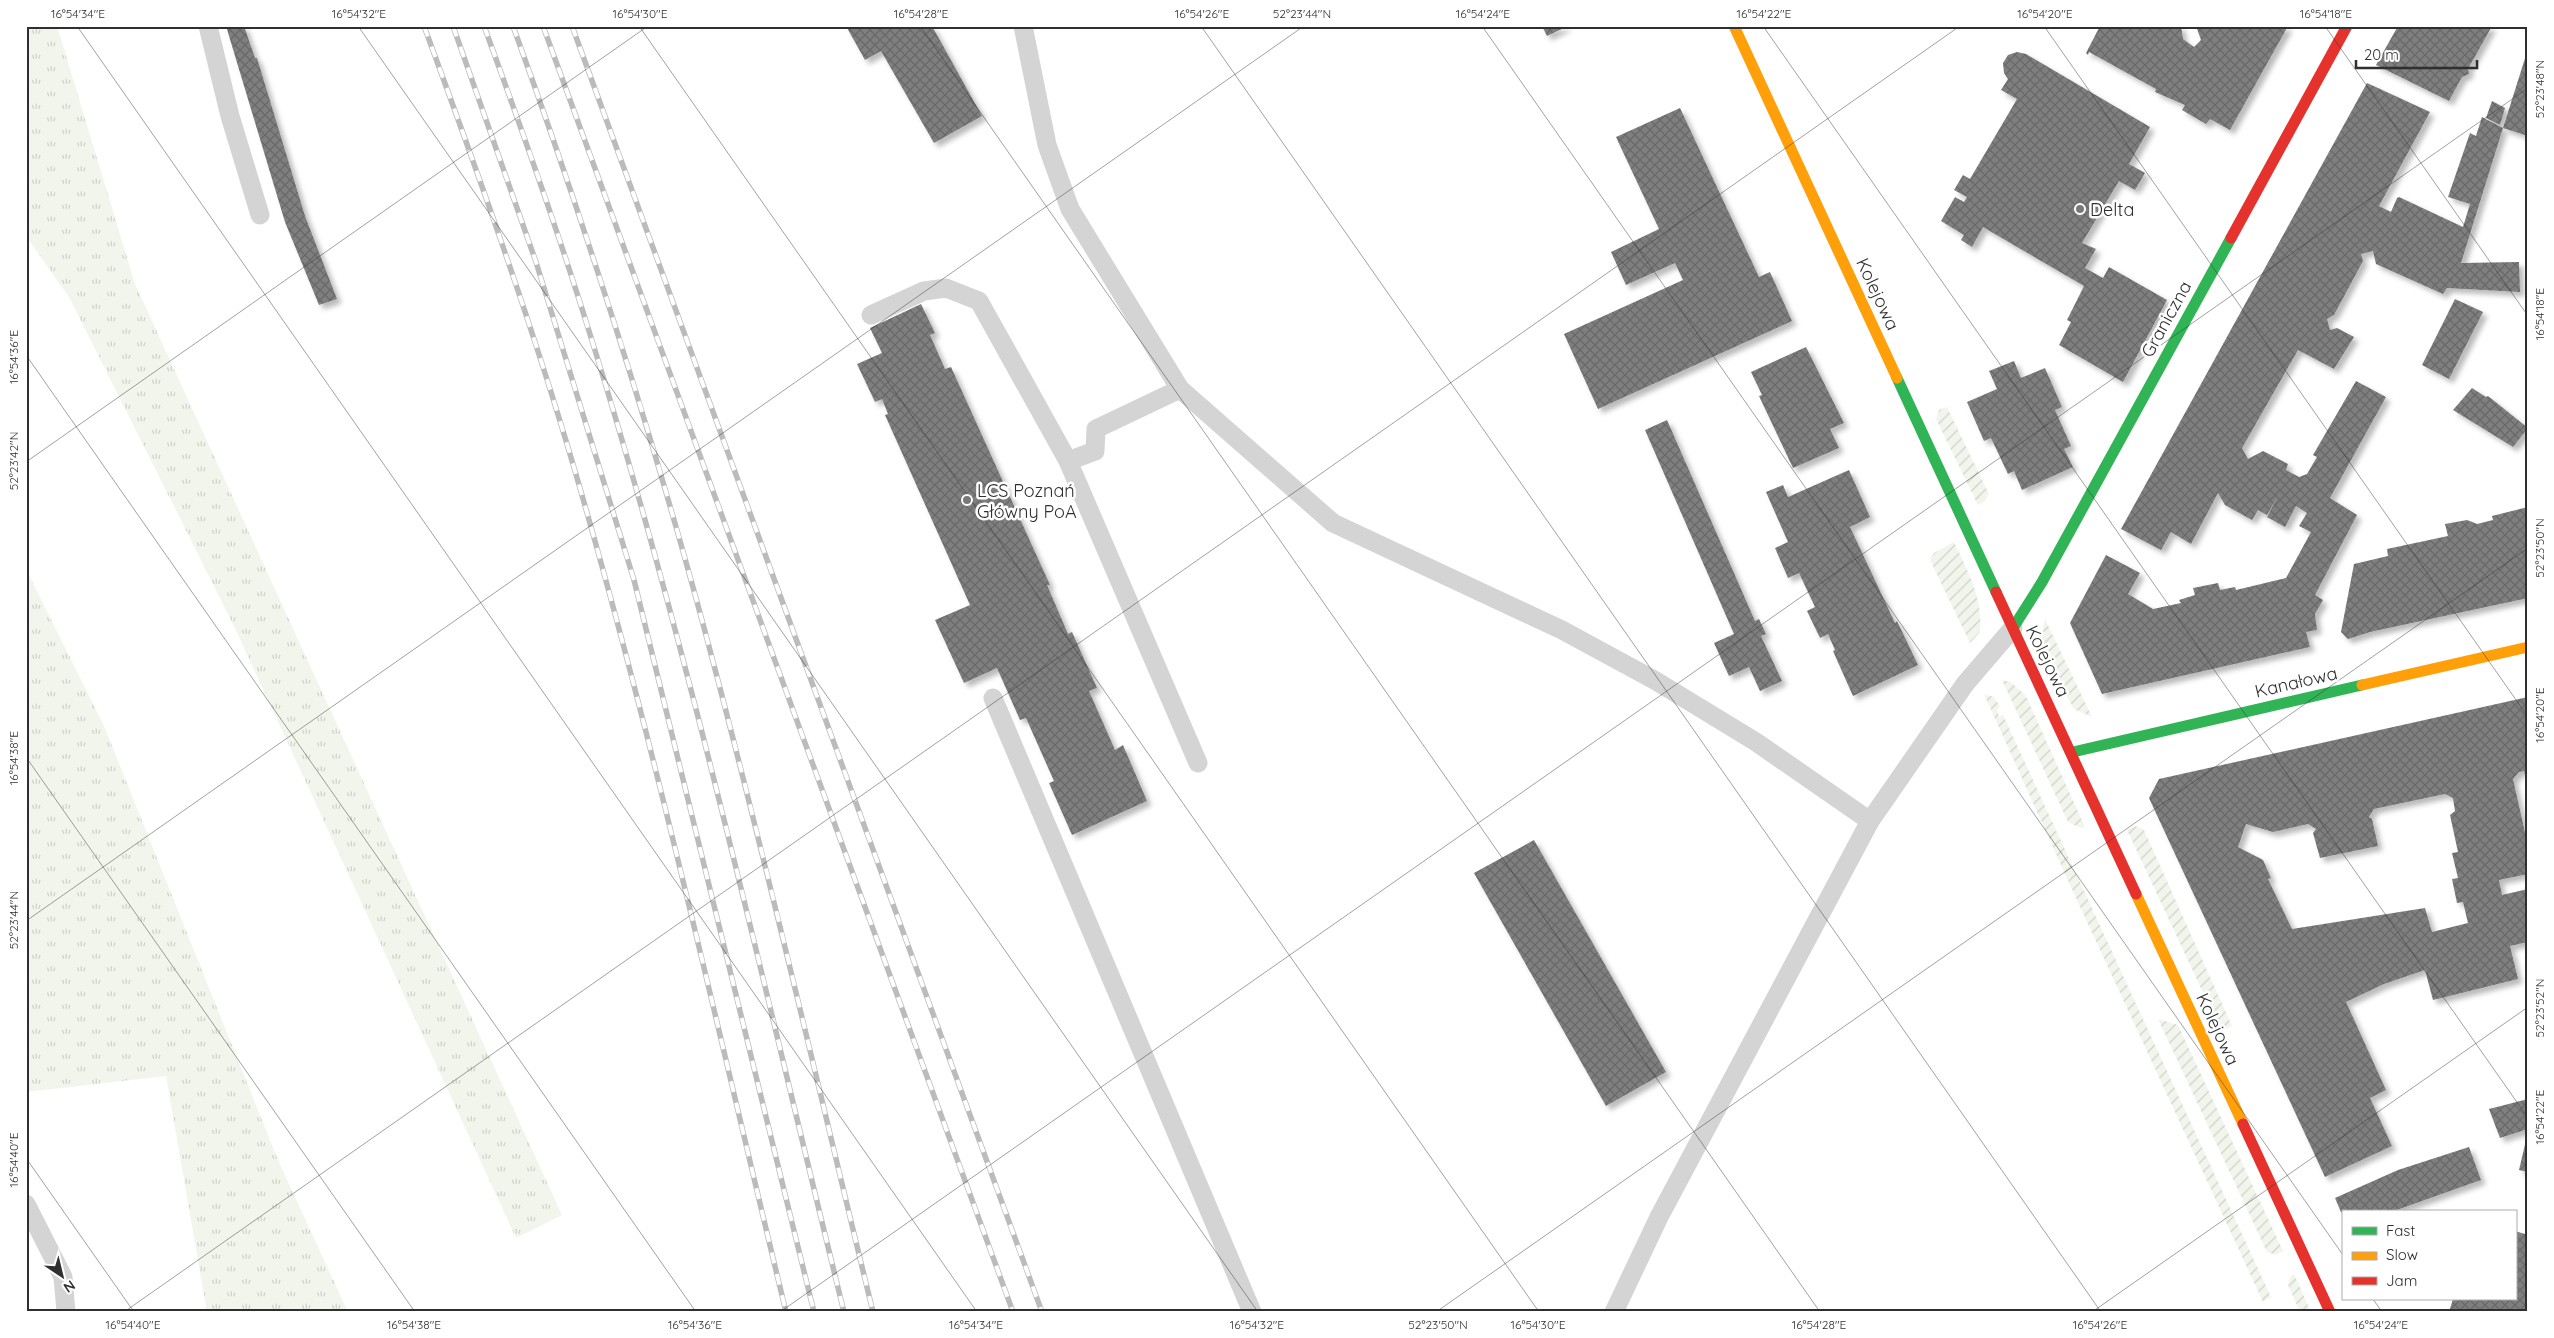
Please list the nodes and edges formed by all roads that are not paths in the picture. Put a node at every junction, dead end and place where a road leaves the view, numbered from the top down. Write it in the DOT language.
graph roads {
  1 [pos="208,26"];
  2 [pos="1023,26"];
  3 [pos="1734,26"];
  4 [pos="2347,26"];
  5 [pos="260,215"];
  6 [pos="871,315"];
  7 [pos="1180,390"];
  8 [pos="1068,461"];
  9 [pos="2013,628"];
  10 [pos="2528,647"];
  11 [pos="992,698"];
  12 [pos="2072,752"];
  13 [pos="1198,763"];
  14 [pos="1870,821"];
  15 [pos="26,1204"];
  16 [pos="66,1312"];
  17 [pos="1252,1312"];
  18 [pos="1614,1312"];
  19 [pos="2330,1312"];
  1 -- 5 [label="lane"];
  2 -- 7 [label="lane"];
  3 -- 9 [label="street, Kolejowa"];
  4 -- 9 [label="street, Graniczna"];
  6 -- 8 [label="lane"];
  7 -- 8 [label="lane"];
  7 -- 14 [label="lane"];
  8 -- 13 [label="lane"];
  9 -- 12 [label="street, Kolejowa"];
  9 -- 14 [label="lane"];
  10 -- 12 [label="street, Kanałowa"];
  11 -- 17 [label="lane"];
  12 -- 19 [label="street, Kolejowa"];
  14 -- 18 [label="lane"];
  15 -- 16 [label="lane"];
}
